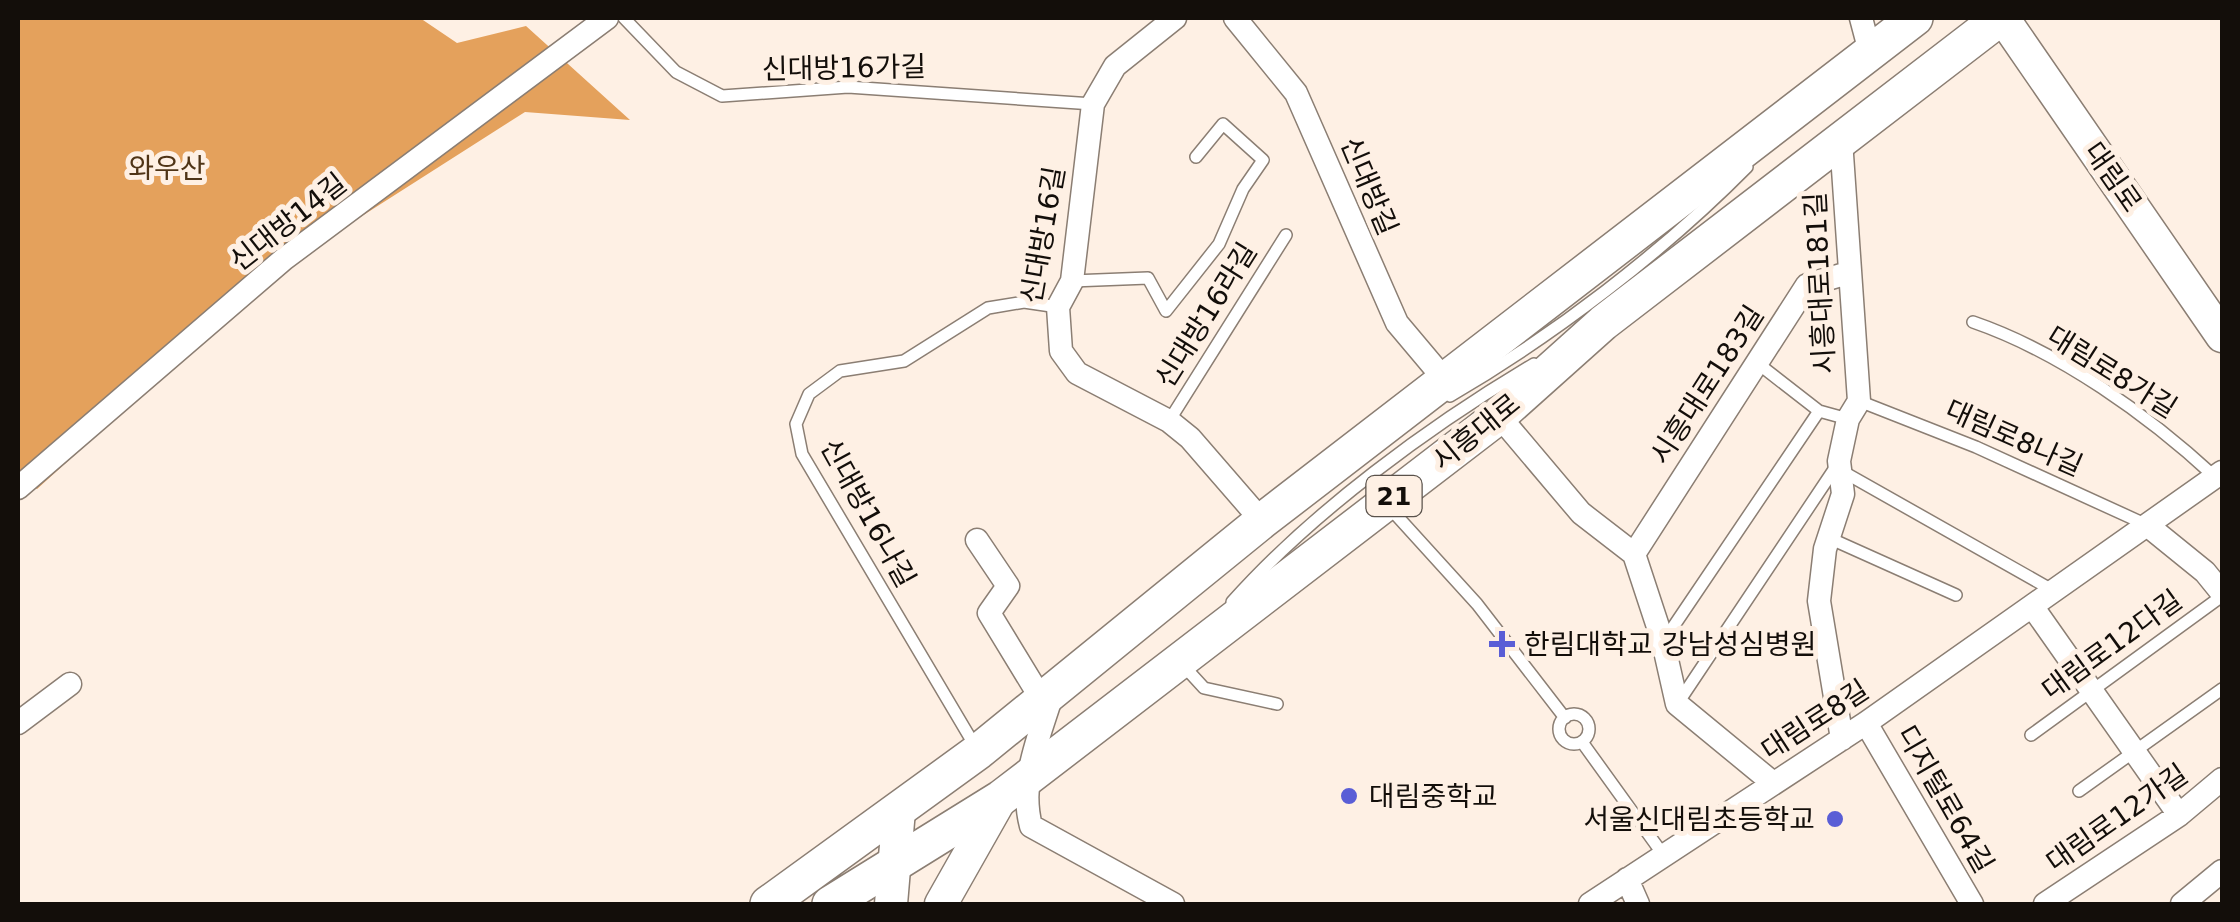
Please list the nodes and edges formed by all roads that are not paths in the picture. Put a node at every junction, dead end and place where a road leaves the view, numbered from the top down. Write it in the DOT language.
graph roads {
  1 [pos="607,18"];
  2 [pos="624,18"];
  3 [pos="1175,18"];
  4 [pos="1235,18"];
  5 [pos="1861,18"];
  6 [pos="1915,18"];
  7 [pos="2002,18"];
  8 [pos="1870,52"];
  9 [pos="1835,79"];
  10 [pos="1093,104"];
  11 [pos="1841,140"];
  12 [pos="1196,157"];
  13 [pos="1286,235"];
  14 [pos="1848,273"];
  15 [pos="1072,281"];
  16 [pos="1058,307"];
  17 [pos="1973,322"];
  18 [pos="1602,324"];
  19 [pos="2222,336"];
  20 [pos="1756,362"];
  21 [pos="1445,380"];
  22 [pos="1854,410"];
  23 [pos="1819,411"];
  24 [pos="1498,416"];
  25 [pos="1169,422"];
  26 [pos="1341,460"];
  27 [pos="1839,465"];
  28 [pos="2219,474"];
  29 [pos="18,488"];
  30 [pos="1386,503"];
  31 [pos="1262,520"];
  32 [pos="2147,525"];
  33 [pos="1829,538"];
  34 [pos="977,540"];
  35 [pos="1634,554"];
  36 [pos="2054,590"];
  37 [pos="2222,594"];
  38 [pos="1956,595"];
  39 [pos="2032,606"];
  40 [pos="1664,642"];
  41 [pos="1179,661"];
  42 [pos="70,684"];
  43 [pos="2222,689"];
  44 [pos="2091,691"];
  45 [pos="1048,695"];
  46 [pos="1277,704"];
  47 [pos="1677,704"];
  48 [pos="1565,718"];
  49 [pos="18,723"];
  50 [pos="1866,723"];
  51 [pos="2031,735"];
  52 [pos="1842,739"];
  53 [pos="1582,742"];
  54 [pos="979,751"];
  55 [pos="2134,752"];
  56 [pos="1029,776"];
  57 [pos="2222,779"];
  58 [pos="1773,783"];
  59 [pos="2079,792"];
  60 [pos="1001,798"];
  61 [pos="899,810"];
  62 [pos="2178,815"];
  63 [pos="1662,853"];
  64 [pos="900,864"];
  65 [pos="2222,871"];
  66 [pos="1627,879"];
  67 [pos="768,904"];
  68 [pos="830,904"];
  69 [pos="891,904"];
  70 [pos="904,904"];
  71 [pos="941,904"];
  72 [pos="1173,904"];
  73 [pos="1590,904"];
  74 [pos="1638,904"];
  75 [pos="1972,904"];
  76 [pos="2045,904"];
  77 [pos="2182,904"];
  1 -- 29 [label="street, 신대방14길"];
  2 -- 10 [label="lane, 신대방16가길"];
  3 -- 10 [label="street, 신대방16길"];
  4 -- 21 [label="street, 신대방길"];
  5 -- 8 [label="street"];
  6 -- 8 [label="main road"];
  7 -- 11 [label="main road, 시흥대로 / 21"];
  7 -- 19 [label="street, 대림로"];
  8 -- 9 [label="main road"];
  9 -- 21 [label="main road"];
  9 -- 26 [label="lane"];
  10 -- 15 [label="street, 신대방16길"];
  11 -- 14 [label="street, 시흥대로181길"];
  11 -- 18 [label="main road, 시흥대로 / 21"];
  12 -- 15 [label="lane"];
  13 -- 25 [label="lane, 신대방16라길"];
  14 -- 20 [label="street, 시흥대로183길"];
  14 -- 22 [label="street, 시흥대로181길"];
  15 -- 16 [label="street, 신대방16길"];
  16 -- 25 [label="street, 신대방16길"];
  16 -- 54 [label="lane, 신대방16나길"];
  17 -- 28 [label="lane, 대림로8가길"];
  18 -- 24 [label="main road, 시흥대로 / 21"];
  18 -- 41 [label="lane"];
  20 -- 23 [label="lane, 시흥대로181길"];
  20 -- 35 [label="street, 시흥대로183길"];
  21 -- 26 [label="main road"];
  22 -- 23 [label="lane, 시흥대로181길"];
  22 -- 27 [label="street, 시흥대로181길"];
  22 -- 32 [label="lane, 대림로8나길"];
  23 -- 40 [label="lane"];
  24 -- 30 [label="main road, 시흥대로 / 21"];
  24 -- 35 [label="street"];
  25 -- 31 [label="street, 신대방16길"];
  26 -- 31 [label="main road"];
  27 -- 33 [label="street, 시흥대로181길"];
  27 -- 36 [label="lane"];
  27 -- 47 [label="lane"];
  28 -- 32 [label="street, 대림로8길"];
  30 -- 41 [label="main road, 시흥대로 / 21"];
  30 -- 48 [label="lane"];
  31 -- 45 [label="main road"];
  32 -- 36 [label="street, 대림로8길"];
  32 -- 37 [label="street"];
  33 -- 38 [label="lane"];
  33 -- 52 [label="street, 시흥대로181길"];
  34 -- 45 [label="street"];
  35 -- 40 [label="street"];
  36 -- 39 [label="street, 대림로8길"];
  37 -- 44 [label="lane, 대림로12다길"];
  39 -- 44 [label="street"];
  39 -- 50 [label="street, 대림로8길"];
  40 -- 47 [label="street"];
  41 -- 46 [label="lane"];
  41 -- 56 [label="main road, 시흥대로 / 21"];
  42 -- 49 [label="street"];
  43 -- 55 [label="lane"];
  44 -- 51 [label="lane, 대림로12다길"];
  44 -- 55 [label="street"];
  45 -- 54 [label="main road"];
  45 -- 56 [label="street"];
  47 -- 58 [label="street"];
  48 -- 53 [label="lane"];
  48 -- 53 [label="lane"];
  50 -- 52 [label="street, 대림로8길"];
  50 -- 75 [label="street, 디지털로64길"];
  52 -- 58 [label="street, 대림로8길"];
  53 -- 63 [label="lane"];
  54 -- 61 [label="main road"];
  55 -- 59 [label="lane"];
  55 -- 62 [label="street"];
  56 -- 60 [label="main road, 시흥대로 / 21"];
  56 -- 72 [label="street"];
  57 -- 62 [label="street, 대림로12가길"];
  58 -- 63 [label="street, 대림로8길"];
  60 -- 64 [label="main road, 시흥대로 / 21"];
  60 -- 71 [label="street"];
  61 -- 64 [label="street"];
  61 -- 67 [label="main road"];
  62 -- 76 [label="street, 대림로12가길"];
  63 -- 66 [label="street, 대림로8길"];
  64 -- 68 [label="main road, 시흥대로"];
  64 -- 69 [label="street"];
  64 -- 70 [label="lane"];
  65 -- 77 [label="street"];
  66 -- 73 [label="street, 대림로8길"];
  66 -- 74 [label="street"];
}
